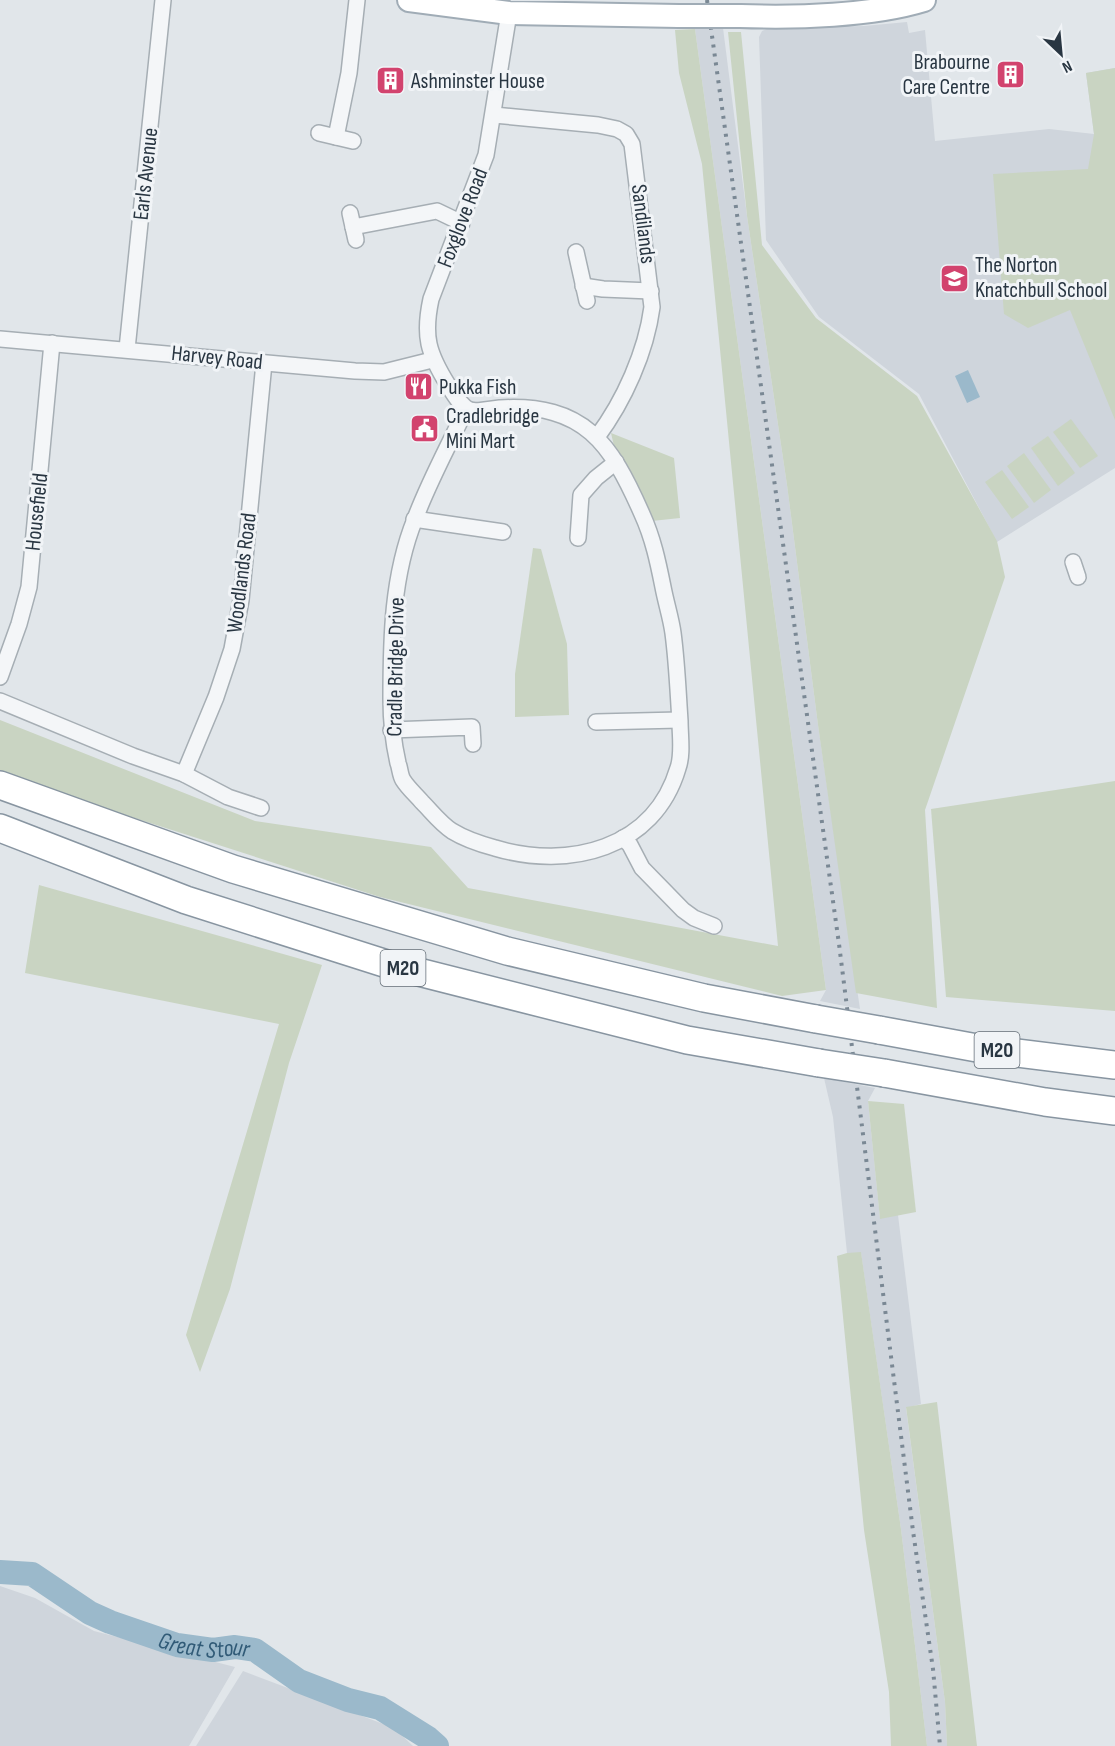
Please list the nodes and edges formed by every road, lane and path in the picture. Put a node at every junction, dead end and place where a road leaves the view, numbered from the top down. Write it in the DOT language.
graph roads {
  1 [pos="163,0"];
  2 [pos="357,0"];
  3 [pos="924,0"];
  4 [pos="417,1"];
  5 [pos="509,13"];
  6 [pos="494,116"];
  7 [pos="319,133"];
  8 [pos="336,137"];
  9 [pos="353,141"];
  10 [pos="462,223"];
  11 [pos="353,227"];
  12 [pos="576,252"];
  13 [pos="583,286"];
  14 [pos="651,291"];
  15 [pos="587,301"];
  16 [pos="0,339"];
  17 [pos="52,343"];
  18 [pos="127,349"];
  19 [pos="432,360"];
  20 [pos="264,363"];
  21 [pos="469,410"];
  22 [pos="597,437"];
  23 [pos="616,462"];
  24 [pos="414,519"];
  25 [pos="503,532"];
  26 [pos="578,538"];
  27 [pos="1072,562"];
  28 [pos="1078,577"];
  29 [pos="0,677"];
  30 [pos="0,701"];
  31 [pos="679,720"];
  32 [pos="596,722"];
  33 [pos="391,730"];
  34 [pos="473,744"];
  35 [pos="184,774"];
  36 [pos="0,785"];
  37 [pos="261,808"];
  38 [pos="0,828"];
  39 [pos="623,838"];
  40 [pos="709,919"];
  41 [pos="1115,1065"];
  42 [pos="1115,1111"];
  1 -- 18 [label="street, Earls Avenue"];
  2 -- 8 [label="street"];
  3 -- 5 [label="main road, bridge"];
  4 -- 5 [label="main road"];
  5 -- 6 [label="street, Foxglove Road"];
  6 -- 10 [label="street, Foxglove Road"];
  6 -- 14 [label="street, Sandilands"];
  7 -- 8 [label="street"];
  8 -- 9 [label="street"];
  10 -- 11 [label="street"];
  10 -- 19 [label="street, Foxglove Road"];
  12 -- 13 [label="street"];
  13 -- 14 [label="street"];
  13 -- 15 [label="street"];
  14 -- 22 [label="street, Sandilands"];
  16 -- 17 [label="street, Harvey Road"];
  17 -- 18 [label="street, Harvey Road"];
  17 -- 29 [label="street, Housefield"];
  18 -- 20 [label="street, Harvey Road"];
  19 -- 20 [label="street, Harvey Road"];
  19 -- 21 [label="street, Foxglove Road"];
  20 -- 35 [label="street, Woodlands Road"];
  21 -- 22 [label="street, Cradle Bridge Drive"];
  21 -- 24 [label="street, Cradle Bridge Drive"];
  22 -- 23 [label="street, Cradle Bridge Drive"];
  23 -- 26 [label="street"];
  23 -- 31 [label="street, Cradle Bridge Drive"];
  24 -- 25 [label="street"];
  24 -- 33 [label="street, Cradle Bridge Drive"];
  27 -- 28 [label="street"];
  30 -- 35 [label="street"];
  31 -- 32 [label="street"];
  31 -- 39 [label="street, Cradle Bridge Drive"];
  33 -- 34 [label="street"];
  33 -- 39 [label="street, Cradle Bridge Drive"];
  35 -- 37 [label="street"];
  36 -- 41 [label="highway, M20, bridge"];
  38 -- 42 [label="highway, M20, bridge"];
  39 -- 40 [label="street"];
}
